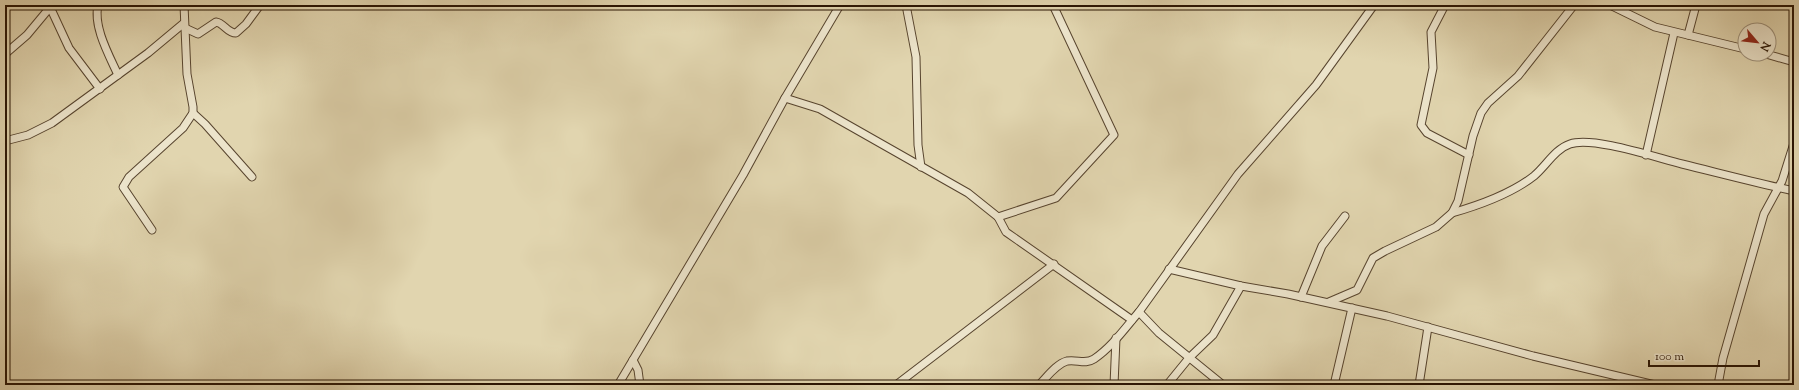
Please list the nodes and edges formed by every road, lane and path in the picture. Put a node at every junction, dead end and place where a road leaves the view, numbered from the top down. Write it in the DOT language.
graph roads {
  1 [pos="98,5"];
  2 [pos="184,5"];
  3 [pos="260,5"];
  4 [pos="840,5"];
  5 [pos="906,5"];
  6 [pos="1053,5"];
  7 [pos="1374,5"];
  8 [pos="1445,5"];
  9 [pos="1574,5"];
  10 [pos="1610,5"];
  11 [pos="1696,5"];
  12 [pos="51,6"];
  13 [pos="184,25"];
  14 [pos="1674,33"];
  15 [pos="1688,35"];
  16 [pos="1737,47"];
  17 [pos="5,54"];
  18 [pos="1777,57"];
  19 [pos="1794,62"];
  20 [pos="118,75"];
  21 [pos="100,88"];
  22 [pos="785,98"];
  23 [pos="193,113"];
  24 [pos="5,141"];
  25 [pos="1794,144"];
  26 [pos="1646,155"];
  27 [pos="1469,156"];
  28 [pos="921,167"];
  29 [pos="252,177"];
  30 [pos="1779,187"];
  31 [pos="1794,191"];
  32 [pos="1452,213"];
  33 [pos="1345,216"];
  34 [pos="998,217"];
  35 [pos="152,230"];
  36 [pos="1054,264"];
  37 [pos="1169,269"];
  38 [pos="1241,286"];
  39 [pos="1301,297"];
  40 [pos="1327,303"];
  41 [pos="1352,308"];
  42 [pos="1139,312"];
  43 [pos="1132,320"];
  44 [pos="1428,327"];
  45 [pos="1116,338"];
  46 [pos="1189,358"];
  47 [pos="633,360"];
  48 [pos="618,385"];
  49 [pos="640,385"];
  50 [pos="896,385"];
  51 [pos="1039,385"];
  52 [pos="1114,385"];
  53 [pos="1167,385"];
  54 [pos="1223,385"];
  55 [pos="1334,385"];
  56 [pos="1419,385"];
  57 [pos="1655,385"];
  58 [pos="1718,385"];
  1 -- 20 [label="street"];
  2 -- 13 [label="street"];
  3 -- 13 [label="street"];
  4 -- 22 [label="street"];
  5 -- 28 [label="street"];
  6 -- 34 [label="street"];
  7 -- 37 [label="street"];
  8 -- 27 [label="street"];
  9 -- 27 [label="street"];
  10 -- 14 [label="street"];
  11 -- 15 [label="street"];
  12 -- 17 [label="street"];
  12 -- 21 [label="street"];
  13 -- 20 [label="street"];
  13 -- 23 [label="street"];
  14 -- 15 [label="street"];
  14 -- 26 [label="street"];
  15 -- 16 [label="street"];
  18 -- 19 [label="street"];
  20 -- 21 [label="street"];
  21 -- 24 [label="street"];
  22 -- 28 [label="street"];
  22 -- 47 [label="street"];
  23 -- 29 [label="street"];
  23 -- 35 [label="street"];
  25 -- 30 [label="street"];
  26 -- 30 [label="street"];
  26 -- 32 [label="street"];
  27 -- 32 [label="street"];
  28 -- 34 [label="street"];
  30 -- 31 [label="street"];
  30 -- 58 [label="street"];
  32 -- 40 [label="street"];
  33 -- 39 [label="street"];
  34 -- 36 [label="street"];
  36 -- 43 [label="street"];
  36 -- 50 [label="street"];
  37 -- 38 [label="street"];
  37 -- 42 [label="street"];
  38 -- 39 [label="street"];
  38 -- 46 [label="street"];
  39 -- 40 [label="street"];
  40 -- 41 [label="street"];
  41 -- 44 [label="street"];
  41 -- 55 [label="street"];
  42 -- 43 [label="street"];
  42 -- 46 [label="street"];
  43 -- 45 [label="street"];
  44 -- 56 [label="street"];
  44 -- 57 [label="street"];
  45 -- 51 [label="street"];
  45 -- 52 [label="street"];
  46 -- 53 [label="street"];
  46 -- 54 [label="street"];
  47 -- 48 [label="street"];
  47 -- 49 [label="street"];
}
